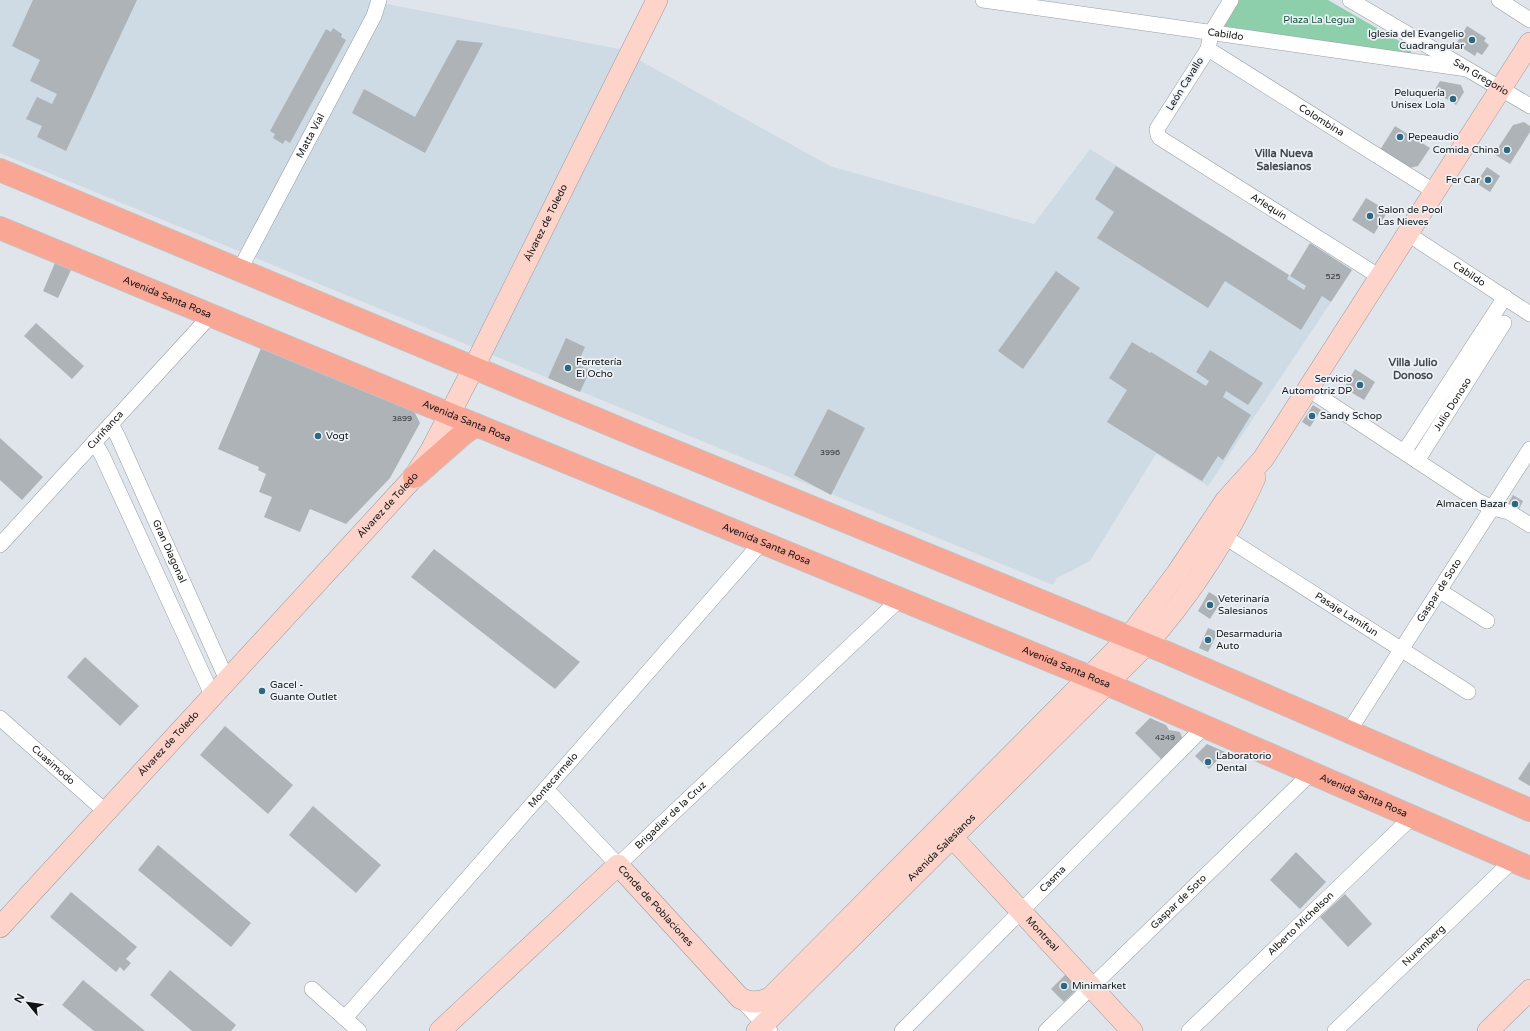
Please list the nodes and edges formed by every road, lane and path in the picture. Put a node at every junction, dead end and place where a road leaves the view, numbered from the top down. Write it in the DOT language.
graph roads {
  1 [pos="379,0"];
  2 [pos="657,0"];
  3 [pos="983,0"];
  4 [pos="1231,0"];
  5 [pos="1350,0"];
  6 [pos="1499,0"];
  7 [pos="1053,5"];
  8 [pos="1371,5"];
  9 [pos="1530,20"];
  10 [pos="1211,33"];
  11 [pos="1530,43"];
  12 [pos="1208,49"];
  13 [pos="1467,69"];
  14 [pos="1501,89"];
  15 [pos="1530,106"];
  16 [pos="1158,134"];
  17 [pos="0,170"];
  18 [pos="1435,192"];
  19 [pos="0,228"];
  20 [pos="1408,234"];
  21 [pos="239,271"];
  22 [pos="1380,277"];
  23 [pos="1505,297"];
  24 [pos="1530,314"];
  25 [pos="211,315"];
  26 [pos="1504,323"];
  27 [pos="1482,344"];
  28 [pos="474,367"];
  29 [pos="1308,389"];
  30 [pos="449,414"];
  31 [pos="110,424"];
  32 [pos="476,425"];
  33 [pos="94,442"];
  34 [pos="1530,449"];
  35 [pos="1404,452"];
  36 [pos="1262,459"];
  37 [pos="1417,461"];
  38 [pos="414,477"];
  39 [pos="1493,508"];
  40 [pos="1530,525"];
  41 [pos="1225,537"];
  42 [pos="761,543"];
  43 [pos="0,545"];
  44 [pos="1440,591"];
  45 [pos="900,599"];
  46 [pos="1487,621"];
  47 [pos="1138,641"];
  48 [pos="1402,650"];
  49 [pos="228,680"];
  50 [pos="1098,680"];
  51 [pos="1468,692"];
  52 [pos="211,697"];
  53 [pos="0,718"];
  54 [pos="1204,727"];
  55 [pos="1349,732"];
  56 [pos="1311,773"];
  57 [pos="546,789"];
  58 [pos="1530,810"];
  59 [pos="106,812"];
  60 [pos="1412,817"];
  61 [pos="953,838"];
  62 [pos="1522,864"];
  63 [pos="618,865"];
  64 [pos="1022,912"];
  65 [pos="0,927"];
  66 [pos="1091,987"];
  67 [pos="312,990"];
  68 [pos="1530,990"];
  69 [pos="740,998"];
  70 [pos="345,1018"];
  71 [pos="764,1029"];
  72 [pos="359,1031"];
  73 [pos="440,1031"];
  74 [pos="902,1031"];
  75 [pos="1046,1031"];
  76 [pos="1132,1031"];
  77 [pos="1189,1031"];
  78 [pos="1335,1031"];
  79 [pos="1488,1031"];
  1 -- 21 [label="street, Matta Vial"];
  2 -- 28 [label="main road, Álvarez de Toledo"];
  3 -- 7 [label="street, Cabildo"];
  4 -- 10 [label="street"];
  5 -- 8 [label="street, San Gregorio"];
  6 -- 9 [label="street"];
  7 -- 10 [label="street, Cabildo"];
  8 -- 13 [label="street, San Gregorio"];
  10 -- 12 [label="street, León Cavallo"];
  10 -- 13 [label="street, Cabildo"];
  11 -- 14 [label="main road"];
  12 -- 16 [label="street, León Cavallo"];
  12 -- 18 [label="street, Colombina"];
  13 -- 14 [label="street, San Gregorio"];
  14 -- 15 [label="street, San Gregorio"];
  14 -- 18 [label="main road"];
  16 -- 22 [label="street, Arlequín"];
  17 -- 21 [label="main road"];
  18 -- 20 [label="main road"];
  19 -- 25 [label="main road, Avenida Santa Rosa"];
  20 -- 22 [label="main road"];
  20 -- 23 [label="street, Cabildo"];
  21 -- 28 [label="main road"];
  22 -- 29 [label="main road"];
  23 -- 24 [label="street, Cabildo"];
  23 -- 27 [label="street, Julio Donoso"];
  25 -- 30 [label="main road, Avenida Santa Rosa"];
  25 -- 31 [label="street, Curiñanca"];
  26 -- 27 [label="street, Julio Donoso"];
  27 -- 35 [label="street, Julio Donoso"];
  27 -- 37 [label="street, Julio Donoso"];
  28 -- 30 [label="main road, Álvarez de Toledo"];
  28 -- 47 [label="main road"];
  29 -- 35 [label="street"];
  29 -- 36 [label="main road"];
  30 -- 32 [label="main road, Avenida Santa Rosa"];
  30 -- 38 [label="main road, Álvarez de Toledo"];
  31 -- 33 [label="street, Curiñanca"];
  31 -- 49 [label="street, Gran Diagonal"];
  32 -- 38 [label="main road"];
  32 -- 42 [label="main road, Avenida Santa Rosa"];
  33 -- 43 [label="street, Curiñanca"];
  33 -- 52 [label="street"];
  34 -- 39 [label="street, Gaspar de Soto"];
  35 -- 37 [label="street"];
  36 -- 41 [label="main road"];
  36 -- 47 [label="main road"];
  37 -- 39 [label="street"];
  38 -- 49 [label="main road, Álvarez de Toledo"];
  39 -- 40 [label="street"];
  39 -- 44 [label="street, Gaspar de Soto"];
  41 -- 47 [label="main road"];
  41 -- 48 [label="street, Pasaje Lamifun"];
  42 -- 45 [label="main road, Avenida Santa Rosa"];
  42 -- 57 [label="street, Montecarmelo"];
  44 -- 46 [label="street"];
  44 -- 48 [label="street, Gaspar de Soto"];
  45 -- 50 [label="main road, Avenida Santa Rosa"];
  45 -- 63 [label="street, Brigadier de la Cruz"];
  47 -- 50 [label="main road, Avenida Salesianos"];
  47 -- 55 [label="main road"];
  48 -- 51 [label="street, Pasaje Lamifun"];
  48 -- 55 [label="street, Gaspar de Soto"];
  49 -- 52 [label="main road, Álvarez de Toledo"];
  50 -- 54 [label="main road, Avenida Santa Rosa"];
  50 -- 61 [label="main road, Avenida Salesianos"];
  50 -- 69 [label="main road, Avenida Salesianos"];
  52 -- 59 [label="main road, Álvarez de Toledo"];
  53 -- 59 [label="street, Cuasimodo"];
  54 -- 56 [label="main road, Avenida Santa Rosa"];
  54 -- 64 [label="street, Casma"];
  55 -- 58 [label="main road"];
  56 -- 60 [label="main road, Avenida Santa Rosa"];
  56 -- 66 [label="street, Gaspar de Soto"];
  57 -- 63 [label="street, Conde de Poblaciones"];
  57 -- 70 [label="street, Montecarmelo"];
  59 -- 65 [label="main road, Álvarez de Toledo"];
  60 -- 62 [label="main road, Avenida Santa Rosa"];
  60 -- 77 [label="street, Alberto Michelson"];
  61 -- 64 [label="main road, Montreal"];
  61 -- 71 [label="main road, Avenida Salesianos"];
  62 -- 78 [label="street, Nuremberg"];
  63 -- 69 [label="main road, Conde de Poblaciones"];
  63 -- 73 [label="main road, Brigadier de la Cruz"];
  64 -- 66 [label="main road, Montreal"];
  64 -- 74 [label="street, Casma"];
  66 -- 75 [label="street, Gaspar de Soto"];
  66 -- 76 [label="main road, Montreal"];
  67 -- 70 [label="street"];
  68 -- 79 [label="main road"];
  69 -- 71 [label="street, Conde de Poblaciones"];
  70 -- 72 [label="street"];
}
